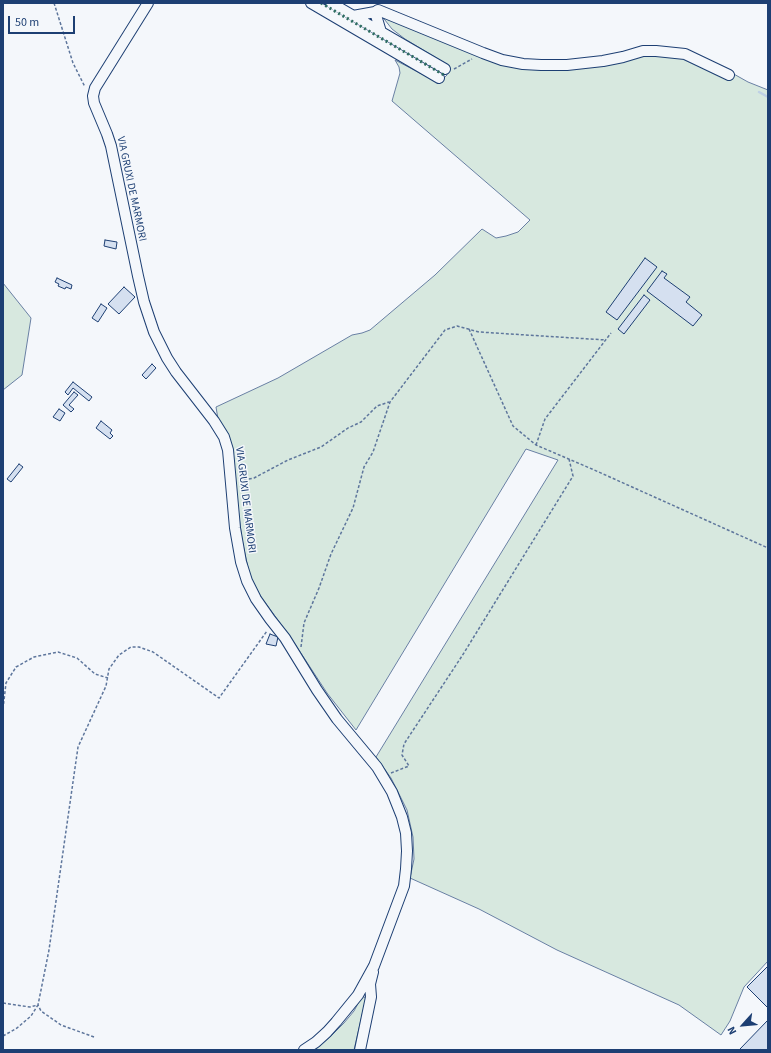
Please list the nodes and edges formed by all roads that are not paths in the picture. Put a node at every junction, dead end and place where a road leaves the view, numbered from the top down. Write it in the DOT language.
graph roads {
  1 [pos="148,3"];
  2 [pos="311,3"];
  3 [pos="331,3"];
  4 [pos="374,12"];
  5 [pos="354,16"];
  6 [pos="381,32"];
  7 [pos="445,69"];
  8 [pos="729,75"];
  9 [pos="439,78"];
  10 [pos="374,966"];
  11 [pos="304,1050"];
  12 [pos="360,1050"];
  1 -- 10 [label="street, VIA GRUXI DE MARMORI"];
  2 -- 9 [label="street"];
  3 -- 5 [label="street"];
  4 -- 5 [label="street"];
  4 -- 6 [label="street"];
  4 -- 8 [label="street"];
  5 -- 6 [label="street"];
  6 -- 7 [label="street"];
  10 -- 11 [label="street, VIA GRUXI DE MARMORI"];
  10 -- 12 [label="street, VIA GRUXI DE MARMORI"];
}
